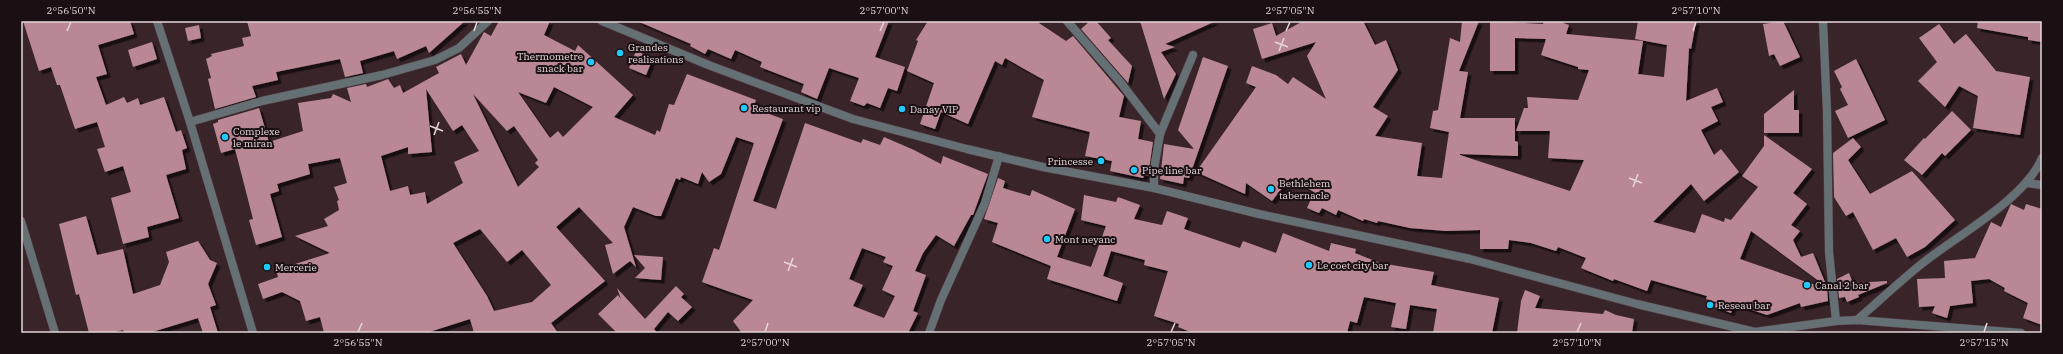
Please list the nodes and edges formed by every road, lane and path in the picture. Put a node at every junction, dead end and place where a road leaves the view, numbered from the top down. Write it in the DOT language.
graph roads {
  1 [pos="157,21"];
  2 [pos="488,21"];
  3 [pos="602,21"];
  4 [pos="1068,21"];
  5 [pos="1823,21"];
  6 [pos="1193,55"];
  7 [pos="190,122"];
  8 [pos="1160,134"];
  9 [pos="999,156"];
  10 [pos="2042,158"];
  11 [pos="2028,183"];
  12 [pos="2042,185"];
  13 [pos="1154,188"];
  14 [pos="21,221"];
  15 [pos="1857,320"];
  16 [pos="1836,321"];
  17 [pos="55,333"];
  18 [pos="253,333"];
  19 [pos="930,333"];
  20 [pos="1755,333"];
  21 [pos="2021,333"];
  1 -- 7 [label="street"];
  2 -- 7 [label="street"];
  3 -- 9 [label="street"];
  4 -- 8 [label="street"];
  5 -- 16 [label="street"];
  6 -- 8 [label="street"];
  7 -- 18 [label="street"];
  8 -- 13 [label="street"];
  9 -- 13 [label="street"];
  9 -- 19 [label="street"];
  10 -- 11 [label="street"];
  11 -- 12 [label="street"];
  11 -- 15 [label="street"];
  13 -- 20 [label="street"];
  14 -- 17 [label="street"];
  15 -- 16 [label="street"];
  15 -- 21 [label="street"];
  16 -- 20 [label="street"];
}
